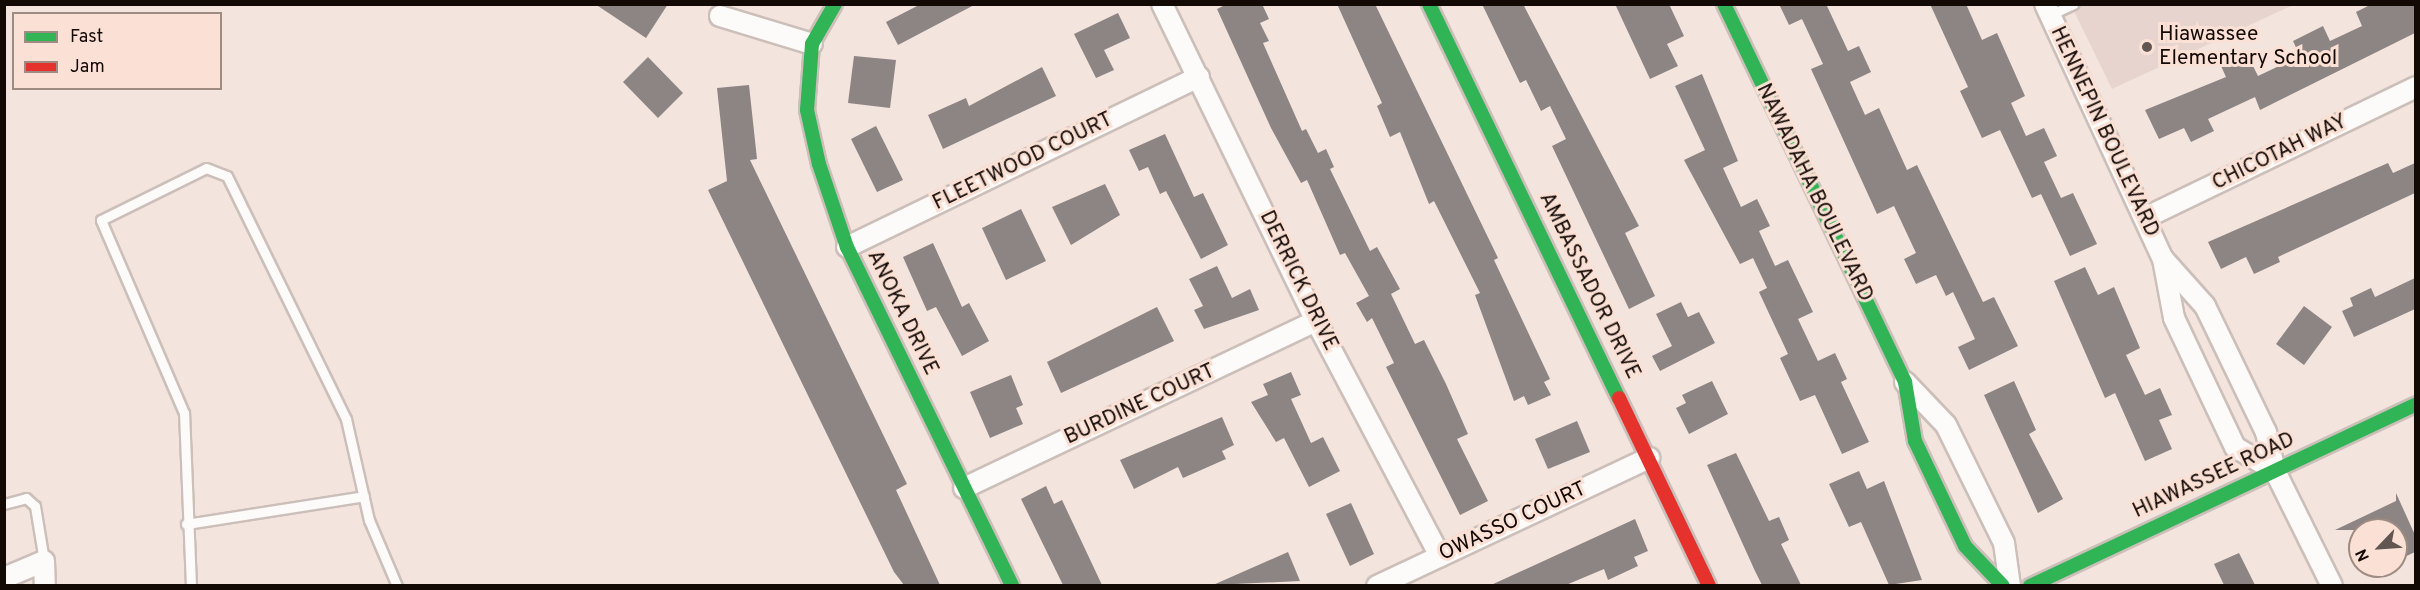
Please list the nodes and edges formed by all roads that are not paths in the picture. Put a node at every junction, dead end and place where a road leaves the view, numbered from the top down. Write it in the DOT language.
graph roads {
  1 [pos="835,4"];
  2 [pos="1162,4"];
  3 [pos="1429,4"];
  4 [pos="1724,4"];
  5 [pos="2074,4"];
  6 [pos="2047,10"];
  7 [pos="720,16"];
  8 [pos="812,44"];
  9 [pos="1199,77"];
  10 [pos="2415,87"];
  11 [pos="2145,218"];
  12 [pos="847,247"];
  13 [pos="2163,259"];
  14 [pos="1317,321"];
  15 [pos="1905,382"];
  16 [pos="2415,404"];
  17 [pos="1648,458"];
  18 [pos="2275,471"];
  19 [pos="964,488"];
  20 [pos="364,496"];
  21 [pos="4,504"];
  22 [pos="186,524"];
  23 [pos="1440,556"];
  24 [pos="44,561"];
  25 [pos="4,578"];
  26 [pos="45,585"];
  27 [pos="191,585"];
  28 [pos="397,585"];
  29 [pos="1012,585"];
  30 [pos="1377,585"];
  31 [pos="1709,585"];
  32 [pos="2003,585"];
  33 [pos="2010,585"];
  34 [pos="2030,585"];
  35 [pos="2332,585"];
  1 -- 8 [label="street"];
  2 -- 9 [label="street, DERRICK DRIVE"];
  3 -- 17 [label="street, AMBASSADOR DRIVE"];
  4 -- 15 [label="street, NAWADAHA BOULEVARD"];
  5 -- 6 [label="lane"];
  6 -- 11 [label="street, HENNEPIN BOULEVARD"];
  7 -- 8 [label="street"];
  8 -- 12 [label="street, ANOKA DRIVE"];
  9 -- 12 [label="street, FLEETWOOD COURT"];
  9 -- 14 [label="street, DERRICK DRIVE"];
  10 -- 11 [label="street, CHICOTAH WAY"];
  11 -- 13 [label="street, HENNEPIN BOULEVARD"];
  12 -- 19 [label="street, ANOKA DRIVE"];
  13 -- 18 [label="street, HENNEPIN BOULEVARD"];
  13 -- 18 [label="street, HENNEPIN BOULEVARD"];
  14 -- 19 [label="street, BURDINE COURT"];
  14 -- 23 [label="street, DERRICK DRIVE"];
  15 -- 32 [label="street, NAWADAHA BOULEVARD"];
  15 -- 33 [label="street, NAWADAHA BOULEVARD"];
  16 -- 18 [label="street, HIAWASSEE ROAD"];
  17 -- 23 [label="street, OWASSO COURT"];
  17 -- 31 [label="street, AMBASSADOR DRIVE"];
  18 -- 34 [label="street, HIAWASSEE ROAD"];
  18 -- 35 [label="street, HENNEPIN BOULEVARD"];
  19 -- 29 [label="street, ANOKA DRIVE"];
  20 -- 22 [label="lane"];
  20 -- 22 [label="lane"];
  20 -- 28 [label="lane"];
  21 -- 24 [label="lane"];
  22 -- 27 [label="lane"];
  23 -- 30 [label="street, OWASSO COURT"];
  24 -- 25 [label="street"];
  24 -- 26 [label="street"];
}
